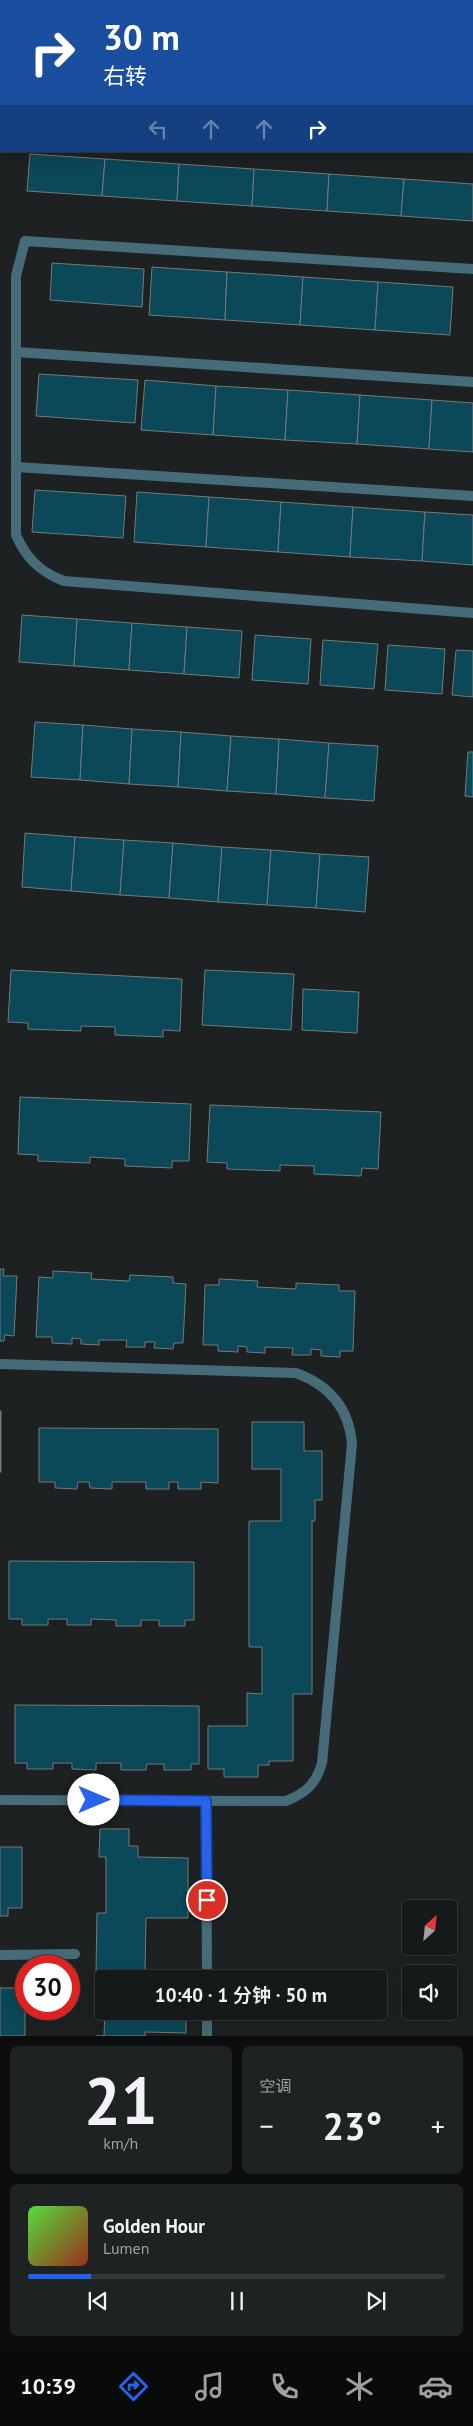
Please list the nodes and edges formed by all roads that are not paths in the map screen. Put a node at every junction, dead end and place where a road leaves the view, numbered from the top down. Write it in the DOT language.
graph roads {
  1 [pos="473,269"];
  2 [pos="16,352"];
  3 [pos="473,382"];
  4 [pos="16,467"];
  5 [pos="473,496"];
  6 [pos="473,613"];
  7 [pos="0,1364"];
  8 [pos="0,1800"];
  9 [pos="206,1801"];
  10 [pos="0,1954"];
  11 [pos="75,1954"];
  12 [pos="207,1970"];
  13 [pos="207,2020"];
  14 [pos="207,2036"];
  1 -- 2 [label="street"];
  2 -- 3 [label="street"];
  2 -- 4 [label="street"];
  4 -- 5 [label="street"];
  4 -- 6 [label="street"];
  7 -- 9 [label="street"];
  8 -- 9 [label="street"];
  9 -- 12 [label="street"];
  10 -- 11 [label="street"];
  13 -- 14 [label="street"];
}
